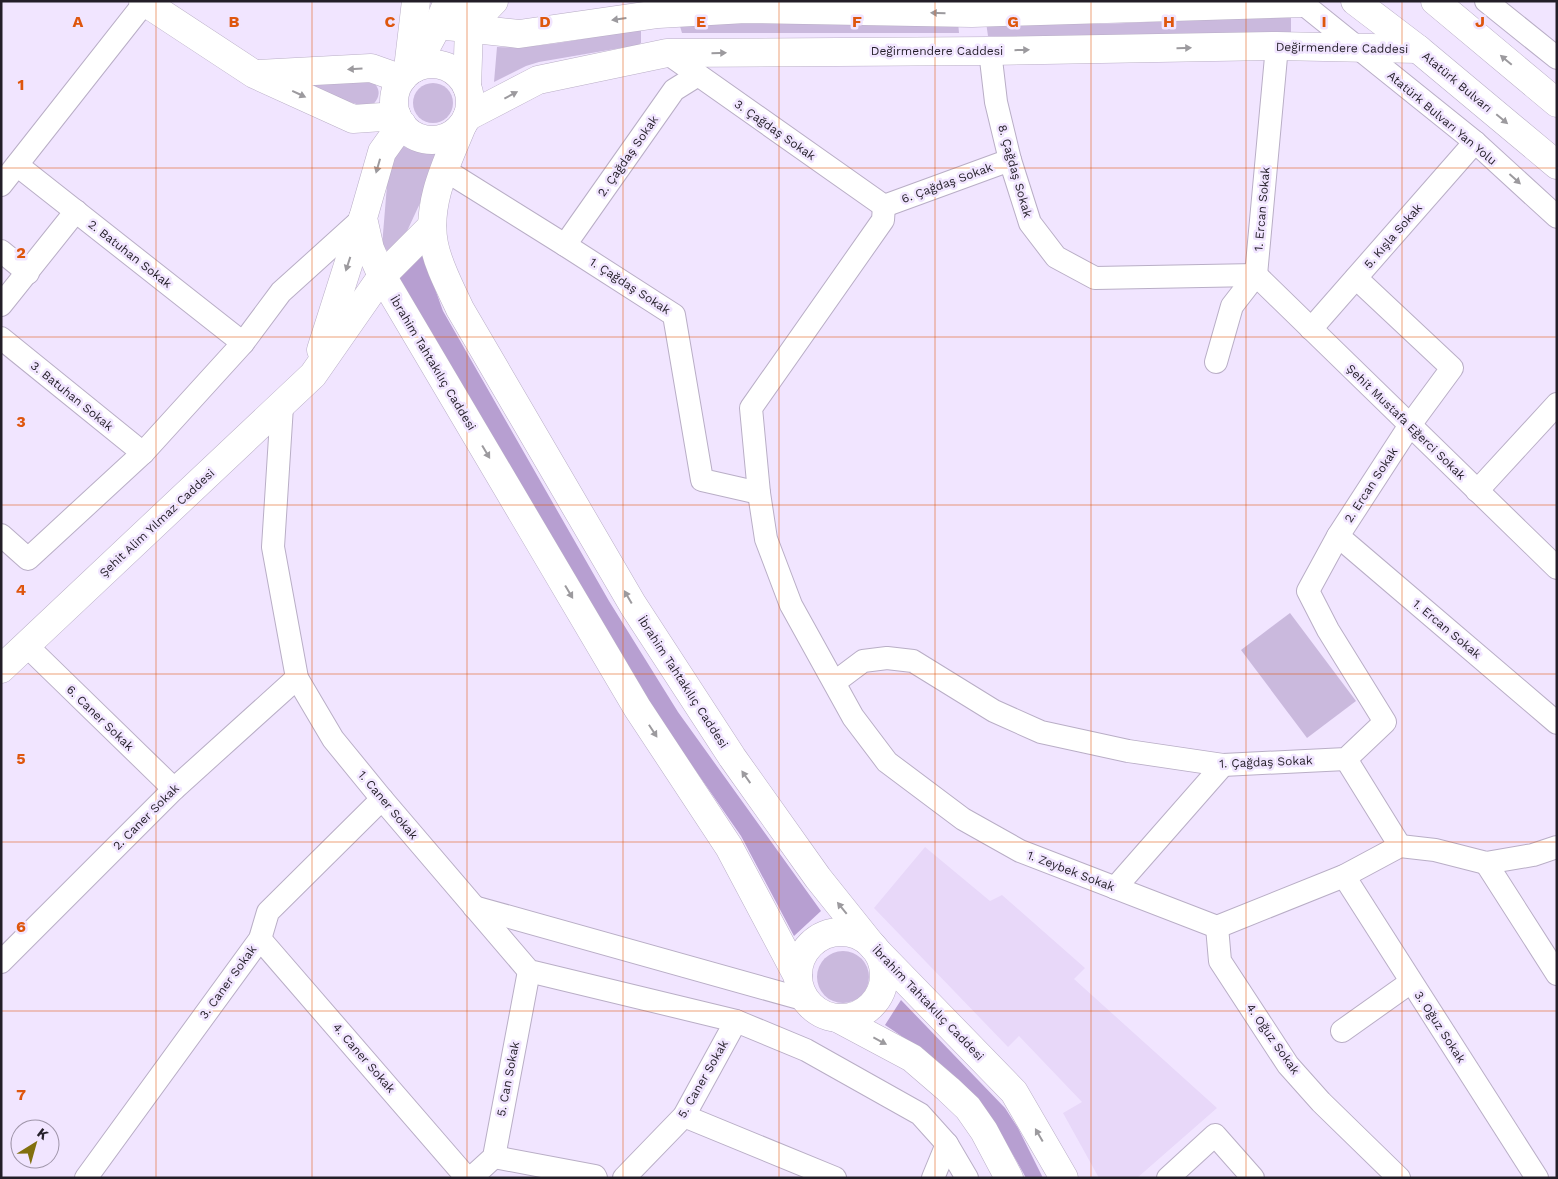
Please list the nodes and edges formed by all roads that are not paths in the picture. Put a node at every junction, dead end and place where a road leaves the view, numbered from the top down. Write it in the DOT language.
graph roads {
  1 [pos="494,1"];
  2 [pos="1355,1"];
  3 [pos="1435,1"];
  4 [pos="1486,1"];
  5 [pos="144,2"];
  6 [pos="1301,2"];
  7 [pos="413,4"];
  8 [pos="443,13"];
  9 [pos="972,13"];
  10 [pos="470,14"];
  11 [pos="658,14"];
  12 [pos="1277,46"];
  13 [pos="1358,47"];
  14 [pos="1418,49"];
  15 [pos="982,51"];
  16 [pos="667,53"];
  17 [pos="1557,58"];
  18 [pos="408,73"];
  19 [pos="254,74"];
  20 [pos="698,76"];
  21 [pos="468,88"];
  22 [pos="1557,102"];
  23 [pos="399,120"];
  24 [pos="465,122"];
  25 [pos="1474,142"];
  26 [pos="1010,160"];
  27 [pos="17,165"];
  28 [pos="1557,165"];
  29 [pos="445,170"];
  30 [pos="1,185"];
  31 [pos="884,206"];
  32 [pos="76,211"];
  33 [pos="1557,217"];
  34 [pos="363,218"];
  35 [pos="432,226"];
  36 [pos="566,245"];
  37 [pos="1,251"];
  38 [pos="28,272"];
  39 [pos="1256,275"];
  40 [pos="382,276"];
  41 [pos="1356,278"];
  42 [pos="1,305"];
  43 [pos="1311,329"];
  44 [pos="1,338"];
  45 [pos="243,343"];
  46 [pos="1216,362"];
  47 [pos="313,375"];
  48 [pos="1557,404"];
  49 [pos="282,406"];
  50 [pos="1410,425"];
  51 [pos="143,453"];
  52 [pos="1477,491"];
  53 [pos="759,493"];
  54 [pos="1,535"];
  55 [pos="1338,536"];
  56 [pos="1557,568"];
  57 [pos="26,646"];
  58 [pos="1,669"];
  59 [pos="297,678"];
  60 [pos="834,682"];
  61 [pos="1557,723"];
  62 [pos="1346,759"];
  63 [pos="1223,765"];
  64 [pos="174,789"];
  65 [pos="382,799"];
  66 [pos="1400,846"];
  67 [pos="1557,847"];
  68 [pos="1486,863"];
  69 [pos="1344,876"];
  70 [pos="1115,888"];
  71 [pos="474,907"];
  72 [pos="1217,927"];
  73 [pos="260,939"];
  74 [pos="874,948"];
  75 [pos="1,962"];
  76 [pos="529,971"];
  77 [pos="1557,974"];
  78 [pos="1411,982"];
  79 [pos="802,989"];
  80 [pos="837,1018"];
  81 [pos="736,1021"];
  82 [pos="1342,1031"];
  83 [pos="684,1116"];
  84 [pos="947,1144"];
  85 [pos="494,1157"];
  86 [pos="86,1178"];
  87 [pos="469,1178"];
  88 [pos="596,1178"];
  89 [pos="624,1178"];
  90 [pos="835,1178"];
  91 [pos="933,1178"];
  92 [pos="967,1178"];
  93 [pos="1009,1178"];
  94 [pos="1064,1178"];
  95 [pos="1168,1178"];
  96 [pos="1254,1178"];
  97 [pos="1398,1178"];
  98 [pos="1537,1178"];
  1 -- 10 [label="main road"];
  2 -- 14 [label="main road, Atatürk Bulvarı"];
  22 -- 3 [label="main road, one-way"];
  4 -- 17 [label="street"];
  5 -- 19 [label="main road"];
  5 -- 27 [label="street"];
  6 -- 9 [label="main road"];
  6 -- 13 [label="street, Atatürk Bulvarı Yan Yolu"];
  7 -- 18 [label="main road"];
  8 -- 10 [label="main road"];
  8 -- 18 [label="main road"];
  9 -- 11 [label="main road, one-way"];
  9 -- 15 [label="main road"];
  11 -- 10 [label="main road, one-way"];
  10 -- 21 [label="main road"];
  11 -- 16 [label="main road"];
  12 -- 13 [label="main road, Değirmendere Caddesi"];
  15 -- 12 [label="main road, Değirmendere Caddesi, one-way"];
  12 -- 39 [label="street, 1. Ercan Sokak"];
  13 -- 14 [label="main road, Değirmendere Caddesi"];
  13 -- 25 [label="street, Atatürk Bulvarı Yan Yolu"];
  14 -- 28 [label="main road, Atatürk Bulvarı, one-way"];
  16 -- 15 [label="main road, Değirmendere Caddesi, one-way"];
  15 -- 26 [label="street, 8. Çağdaş Sokak"];
  16 -- 20 [label="street, 3. Çağdaş Sokak"];
  24 -- 16 [label="main road, Değirmendere Caddesi, one-way"];
  18 -- 19 [label="main road, one-way"];
  18 -- 21 [label="main road"];
  18 -- 23 [label="main road"];
  19 -- 23 [label="main road, one-way"];
  20 -- 31 [label="street, 3. Çağdaş Sokak"];
  20 -- 36 [label="street, 2. Çağdaş Sokak"];
  21 -- 24 [label="main road"];
  23 -- 24 [label="main road"];
  23 -- 34 [label="main road, İbrahim Tahtakılıç Caddesi, one-way"];
  24 -- 29 [label="main road, İbrahim Tahtakılıç Caddesi"];
  25 -- 33 [label="street, Atatürk Bulvarı Yan Yolu, one-way"];
  25 -- 41 [label="street, 5. Kışla Sokak"];
  26 -- 31 [label="street, 6. Çağdaş Sokak"];
  26 -- 39 [label="street, 8. Çağdaş Sokak"];
  27 -- 30 [label="street"];
  27 -- 32 [label="street, 2. Batuhan Sokak"];
  29 -- 35 [label="main road, İbrahim Tahtakılıç Caddesi"];
  29 -- 36 [label="street, 1. Çağdaş Sokak"];
  31 -- 53 [label="street, 1. Zeybek Sokak"];
  32 -- 38 [label="street"];
  32 -- 45 [label="street, 2. Batuhan Sokak"];
  34 -- 40 [label="main road, İbrahim Tahtakılıç Caddesi"];
  34 -- 45 [label="street"];
  34 -- 47 [label="main road, one-way"];
  35 -- 40 [label="main road, Şehit Alim Yılmaz Caddesi"];
  74 -- 35 [label="main road, İbrahim Tahtakılıç Caddesi, one-way"];
  36 -- 53 [label="street, 1. Çağdaş Sokak"];
  37 -- 38 [label="street"];
  38 -- 42 [label="street"];
  39 -- 43 [label="street, Şehit Mustafa Eğerci Sokak"];
  39 -- 46 [label="street"];
  40 -- 47 [label="main road, Şehit Alim Yılmaz Caddesi"];
  40 -- 79 [label="main road, İbrahim Tahtakılıç Caddesi, one-way"];
  41 -- 43 [label="street, 5. Kışla Sokak"];
  41 -- 50 [label="street, 2. Ercan Sokak"];
  43 -- 50 [label="street, Şehit Mustafa Eğerci Sokak"];
  44 -- 51 [label="street, 3. Batuhan Sokak"];
  45 -- 51 [label="street"];
  47 -- 49 [label="main road, Şehit Alim Yılmaz Caddesi"];
  48 -- 52 [label="street"];
  49 -- 57 [label="main road, Şehit Alim Yılmaz Caddesi"];
  49 -- 59 [label="street, 1. Caner Sokak"];
  50 -- 52 [label="street, Şehit Mustafa Eğerci Sokak"];
  50 -- 55 [label="street, 2. Ercan Sokak"];
  51 -- 54 [label="street"];
  52 -- 56 [label="street, Şehit Mustafa Eğerci Sokak"];
  53 -- 60 [label="street, 1. Zeybek Sokak"];
  55 -- 61 [label="street, 1. Ercan Sokak"];
  55 -- 62 [label="street, 2. Ercan Sokak"];
  57 -- 58 [label="main road, Şehit Alim Yılmaz Caddesi"];
  57 -- 64 [label="street, 6. Caner Sokak"];
  59 -- 64 [label="street, 2. Caner Sokak"];
  59 -- 65 [label="street, 1. Caner Sokak"];
  60 -- 63 [label="street, 1. Çağdaş Sokak"];
  60 -- 70 [label="street, 1. Zeybek Sokak"];
  62 -- 63 [label="street, 1. Çağdaş Sokak"];
  62 -- 66 [label="street"];
  63 -- 70 [label="street"];
  64 -- 75 [label="street, 2. Caner Sokak"];
  65 -- 71 [label="street, 1. Caner Sokak"];
  65 -- 73 [label="street, 3. Caner Sokak"];
  66 -- 68 [label="street"];
  66 -- 69 [label="street"];
  67 -- 68 [label="street"];
  68 -- 77 [label="street"];
  69 -- 72 [label="street"];
  69 -- 78 [label="street, 3. Oğuz Sokak"];
  70 -- 72 [label="street, 1. Zeybek Sokak"];
  71 -- 76 [label="street, 1. Caner Sokak"];
  71 -- 79 [label="street"];
  72 -- 97 [label="street, 4. Oğuz Sokak"];
  73 -- 86 [label="street, 3. Caner Sokak"];
  73 -- 87 [label="street, 4. Caner Sokak"];
  74 -- 79 [label="main road"];
  74 -- 80 [label="main road"];
  94 -- 74 [label="main road, İbrahim Tahtakılıç Caddesi, one-way"];
  76 -- 81 [label="street"];
  76 -- 85 [label="street, 5. Can Sokak"];
  78 -- 82 [label="street"];
  78 -- 98 [label="street, 3. Oğuz Sokak"];
  79 -- 80 [label="main road"];
  80 -- 93 [label="main road, one-way"];
  81 -- 83 [label="street, 5. Caner Sokak"];
  81 -- 84 [label="street"];
  83 -- 89 [label="street, 5. Caner Sokak"];
  83 -- 90 [label="street"];
  84 -- 91 [label="street"];
  84 -- 92 [label="street"];
  85 -- 87 [label="street"];
  85 -- 88 [label="street"];
  95 -- 96 [label="street"];
}
